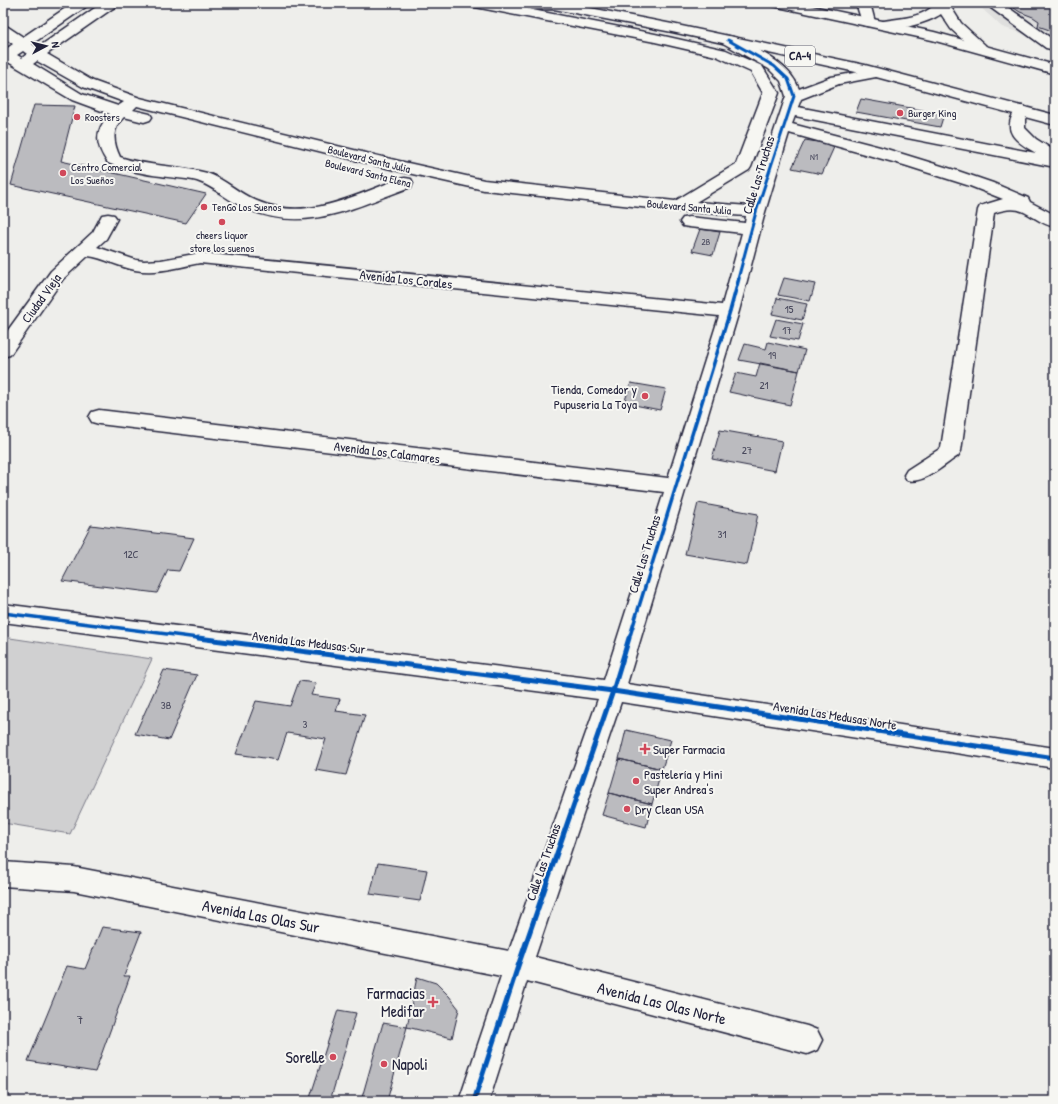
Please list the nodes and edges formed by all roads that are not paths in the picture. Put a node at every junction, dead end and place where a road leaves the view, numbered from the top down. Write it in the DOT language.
graph roads {
  1 [pos="82,3"];
  2 [pos="111,3"];
  3 [pos="475,3"];
  4 [pos="782,3"];
  5 [pos="863,3"];
  6 [pos="995,3"];
  7 [pos="549,4"];
  8 [pos="942,4"];
  9 [pos="493,6"];
  10 [pos="868,22"];
  11 [pos="884,25"];
  12 [pos="3,30"];
  13 [pos="728,40"];
  14 [pos="22,44"];
  15 [pos="1055,46"];
  16 [pos="980,48"];
  17 [pos="5,54"];
  18 [pos="38,55"];
  19 [pos="22,65"];
  20 [pos="1055,70"];
  21 [pos="876,74"];
  22 [pos="135,101"];
  23 [pos="791,103"];
  24 [pos="1022,111"];
  25 [pos="120,112"];
  26 [pos="1055,120"];
  27 [pos="783,127"];
  28 [pos="1055,158"];
  29 [pos="1055,162"];
  30 [pos="743,167"];
  31 [pos="770,172"];
  32 [pos="405,183"];
  33 [pos="1027,205"];
  34 [pos="678,206"];
  35 [pos="108,219"];
  36 [pos="754,220"];
  37 [pos="1055,222"];
  38 [pos="85,250"];
  39 [pos="730,311"];
  40 [pos="3,351"];
  41 [pos="99,417"];
  42 [pos="914,475"];
  43 [pos="676,486"];
  44 [pos="3,613"];
  45 [pos="613,691"];
  46 [pos="1055,758"];
  47 [pos="3,874"];
  48 [pos="518,966"];
  49 [pos="807,1040"];
  50 [pos="474,1101"];
  1 -- 14 [label="main road"];
  2 -- 18 [label="main road"];
  3 -- 9 [label="main road"];
  4 -- 10 [label="main road"];
  5 -- 10 [label="main road"];
  6 -- 15 [label="main road"];
  7 -- 9 [label="main road"];
  7 -- 13 [label="main road, CA-4"];
  8 -- 11 [label="main road"];
  8 -- 16 [label="main road"];
  9 -- 30 [label="main road, Calle Las Truchas"];
  10 -- 11 [label="main road"];
  11 -- 16 [label="main road"];
  12 -- 14 [label="main road, Boulevard Santa Julia"];
  13 -- 21 [label="main road, CA-4"];
  13 -- 23 [label="main road"];
  14 -- 17 [label="main road"];
  14 -- 18 [label="main road, Boulevard Santa Julia"];
  16 -- 20 [label="main road"];
  17 -- 19 [label="main road, Boulevard Santa Elena"];
  18 -- 19 [label="main road"];
  18 -- 22 [label="main road, Boulevard Santa Julia"];
  19 -- 25 [label="main road, Boulevard Santa Elena"];
  21 -- 23 [label="main road"];
  21 -- 24 [label="main road, CA-4"];
  22 -- 25 [label="main road"];
  22 -- 34 [label="main road, Boulevard Santa Julia"];
  23 -- 27 [label="main road, Calle Las Truchas"];
  23 -- 29 [label="main road"];
  24 -- 26 [label="main road, CA-4"];
  24 -- 28 [label="main road"];
  25 -- 32 [label="main road, Boulevard Santa Elena"];
  25 -- 32 [label="main road"];
  27 -- 31 [label="main road, Calle Las Truchas"];
  27 -- 33 [label="main road"];
  30 -- 31 [label="main road"];
  30 -- 34 [label="main road, Calle Las Truchas"];
  31 -- 36 [label="main road, Calle Las Truchas"];
  32 -- 36 [label="main road, Boulevard Santa Elena"];
  33 -- 37 [label="main road"];
  33 -- 42 [label="main road"];
  34 -- 36 [label="main road, Boulevard Santa Julia"];
  35 -- 38 [label="main road, Ciudad Vieja"];
  36 -- 39 [label="main road, Calle Las Truchas"];
  38 -- 39 [label="main road, Avenida Los Corales"];
  38 -- 40 [label="main road, Ciudad Vieja"];
  39 -- 43 [label="main road, Calle Las Truchas"];
  41 -- 43 [label="main road, Avenida Los Calamares"];
  43 -- 45 [label="main road, Calle Las Truchas"];
  44 -- 45 [label="main road, Avenida Las Medusas Sur"];
  45 -- 46 [label="main road, Avenida Las Medusas Norte"];
  45 -- 48 [label="main road, Calle Las Truchas"];
  47 -- 48 [label="main road, Avenida Las Olas Sur"];
  48 -- 49 [label="main road, Avenida Las Olas Norte"];
  48 -- 50 [label="main road, Calle Las Truchas"];
}
